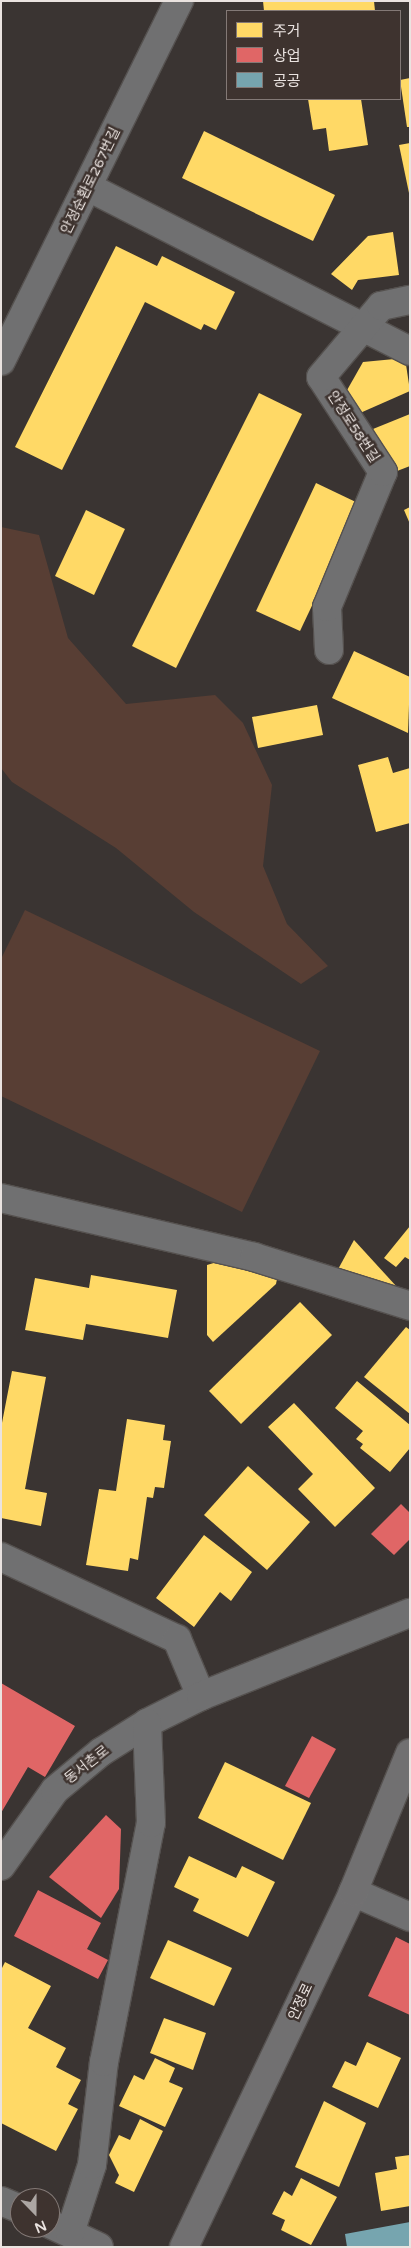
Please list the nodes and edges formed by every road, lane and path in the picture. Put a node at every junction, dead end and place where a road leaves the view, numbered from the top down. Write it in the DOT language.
graph roads {
  1 [pos="179,1"];
  2 [pos="88,187"];
  3 [pos="410,300"];
  4 [pos="362,328"];
  5 [pos="410,351"];
  6 [pos="1,361"];
  7 [pos="329,650"];
  8 [pos="1,1198"];
  9 [pos="410,1306"];
  10 [pos="1,1558"];
  11 [pos="410,1613"];
  12 [pos="202,1696"];
  13 [pos="147,1723"];
  14 [pos="410,1753"];
  15 [pos="1,1866"];
  16 [pos="353,1892"];
  17 [pos="410,1917"];
  18 [pos="60,2228"];
  19 [pos="99,2247"];
  20 [pos="184,2247"];
  1 -- 2 [label="street, 안정순환로267번길"];
  2 -- 4 [label="street"];
  2 -- 6 [label="street, 안정순환로267번길"];
  3 -- 4 [label="street, 안정로58번길"];
  4 -- 5 [label="street"];
  4 -- 7 [label="street, 안정로58번길"];
  8 -- 9 [label="street"];
  10 -- 12 [label="street"];
  11 -- 12 [label="street, 동서촌로"];
  12 -- 13 [label="street, 동서촌로"];
  13 -- 15 [label="street, 동서촌로"];
  13 -- 18 [label="street"];
  14 -- 16 [label="main road, 안정로"];
  16 -- 17 [label="street"];
  16 -- 20 [label="main road, 안정로"];
  18 -- 19 [label="street"];
}
